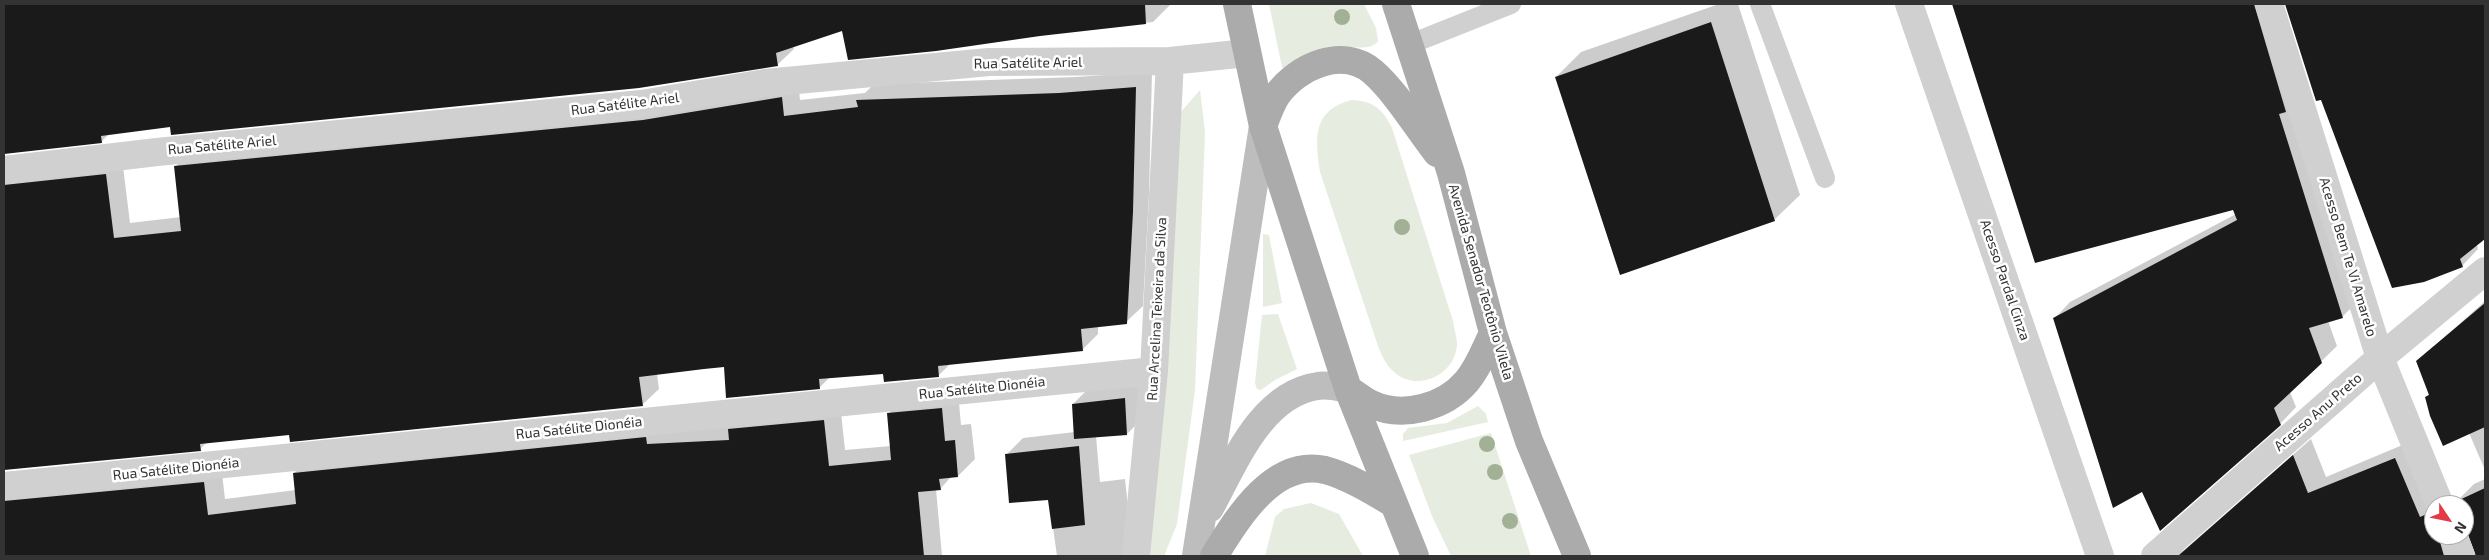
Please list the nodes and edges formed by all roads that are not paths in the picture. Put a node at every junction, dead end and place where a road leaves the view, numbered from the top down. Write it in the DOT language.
graph roads {
  1 [pos="1237,4"];
  2 [pos="1396,4"];
  3 [pos="1511,4"];
  4 [pos="1760,4"];
  5 [pos="1909,4"];
  6 [pos="2269,4"];
  7 [pos="1408,44"];
  8 [pos="1247,53"];
  9 [pos="1170,61"];
  10 [pos="1263,126"];
  11 [pos="4,170"];
  12 [pos="1451,173"];
  13 [pos="1826,178"];
  14 [pos="2485,271"];
  15 [pos="1493,333"];
  16 [pos="2380,358"];
  17 [pos="1154,371"];
  18 [pos="1348,389"];
  19 [pos="4,486"];
  20 [pos="2436,495"];
  21 [pos="1394,504"];
  22 [pos="1201,525"];
  23 [pos="1136,556"];
  24 [pos="1196,556"];
  25 [pos="1214,556"];
  26 [pos="1415,556"];
  27 [pos="1577,556"];
  28 [pos="2100,556"];
  29 [pos="2155,556"];
  1 -- 8 [label="main road"];
  2 -- 7 [label="main road, Avenida Senador Teotônio Vilela"];
  3 -- 7 [label="lane"];
  4 -- 13 [label="lane"];
  5 -- 28 [label="street, Acesso Pardal Cinza"];
  6 -- 16 [label="street, Acesso Bem Te Vi Amarelo"];
  7 -- 12 [label="main road, Avenida Senador Teotônio Vilela"];
  8 -- 9 [label="street, Rua Satélite Ariel"];
  8 -- 10 [label="main road"];
  9 -- 11 [label="street, Rua Satélite Ariel"];
  9 -- 17 [label="street, Rua Arcelina Teixeira da Silva"];
  10 -- 12 [label="main road"];
  10 -- 18 [label="main road"];
  10 -- 22 [label="main road"];
  12 -- 15 [label="main road, Avenida Senador Teotônio Vilela"];
  14 -- 16 [label="street, Acesso Anu Preto"];
  15 -- 18 [label="main road"];
  15 -- 27 [label="main road, Avenida Senador Teotônio Vilela"];
  16 -- 20 [label="street, Acesso Bem Te Vi Amarelo"];
  16 -- 29 [label="street, Acesso Anu Preto"];
  17 -- 19 [label="street, Rua Satélite Dionéia"];
  17 -- 23 [label="street, Rua Arcelina Teixeira da Silva"];
  18 -- 21 [label="main road"];
  18 -- 22 [label="main road"];
  21 -- 25 [label="main road"];
  21 -- 26 [label="main road"];
  22 -- 24 [label="main road"];
}
